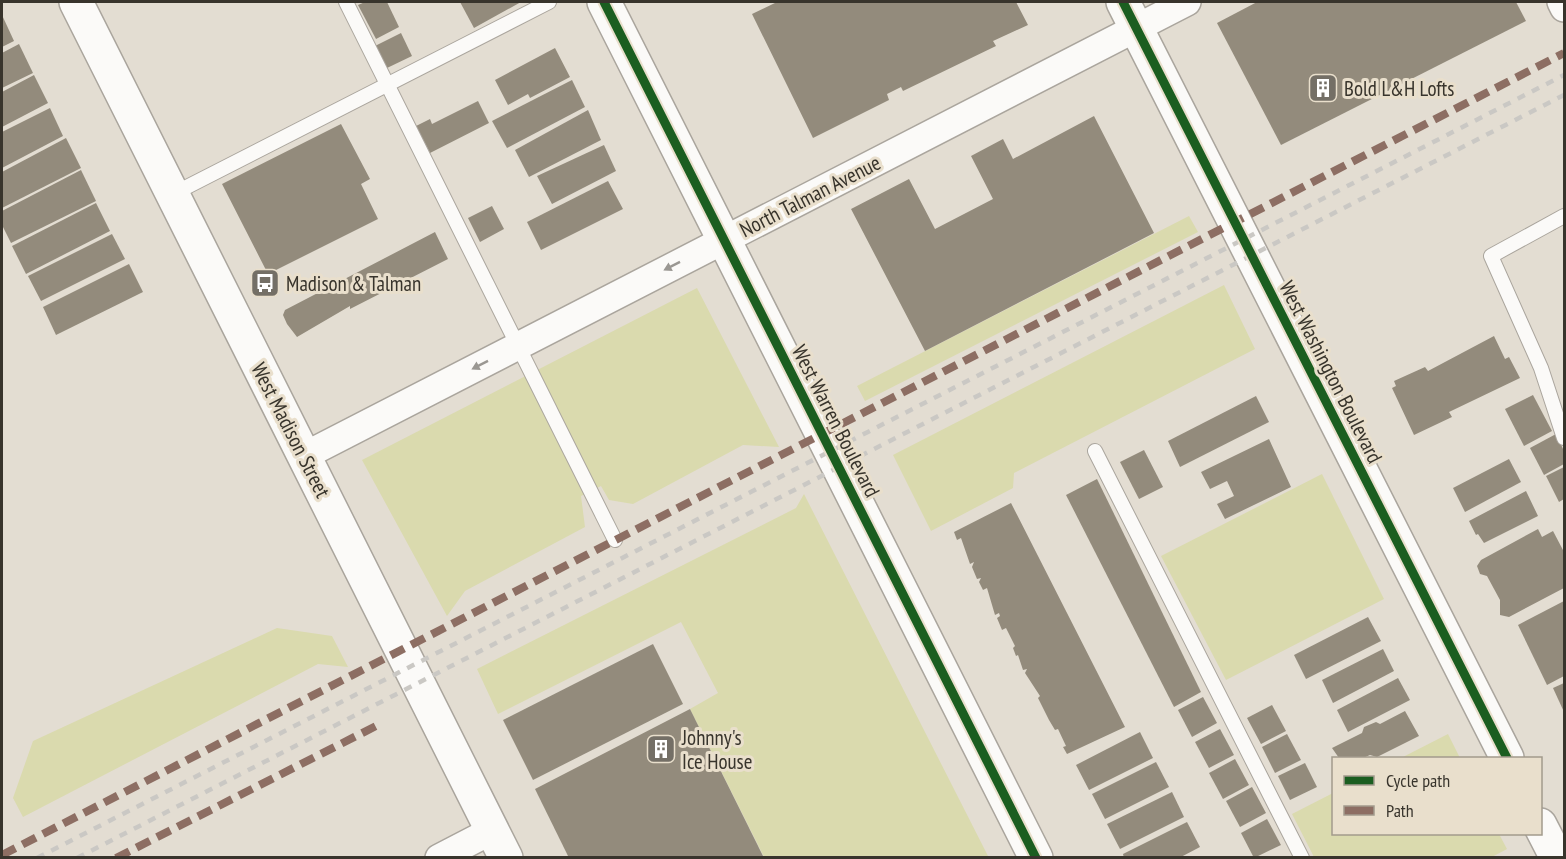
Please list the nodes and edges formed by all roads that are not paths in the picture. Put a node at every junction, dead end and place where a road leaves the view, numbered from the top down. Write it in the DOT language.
graph roads {
  1 [pos="76,2"];
  2 [pos="346,2"];
  3 [pos="549,2"];
  4 [pos="1188,2"];
  5 [pos="1561,2"];
  6 [pos="610,4"];
  7 [pos="1564,8"];
  8 [pos="1129,15"];
  9 [pos="388,84"];
  10 [pos="173,194"];
  11 [pos="1564,216"];
  12 [pos="724,240"];
  13 [pos="519,345"];
  14 [pos="1564,438"];
  15 [pos="1095,451"];
  16 [pos="304,456"];
  17 [pos="615,540"];
  18 [pos="1506,757"];
  19 [pos="1542,829"];
  20 [pos="500,844"];
  21 [pos="1029,852"];
  22 [pos="439,858"];
  23 [pos="1302,858"];
  24 [pos="1557,858"];
  1 -- 10 [label="street, West Madison Street"];
  2 -- 9 [label="lane"];
  3 -- 9 [label="lane"];
  4 -- 8 [label="street, North Talman Avenue"];
  5 -- 7 [label="street"];
  6 -- 12 [label="street, West Warren Boulevard"];
  8 -- 12 [label="street, North Talman Avenue"];
  8 -- 18 [label="street, West Washington Boulevard"];
  9 -- 10 [label="lane"];
  9 -- 13 [label="lane"];
  10 -- 16 [label="street, West Madison Street"];
  11 -- 14 [label="lane"];
  12 -- 13 [label="street, North Talman Avenue, one-way"];
  12 -- 21 [label="street, West Warren Boulevard"];
  13 -- 16 [label="street, North Talman Avenue, one-way"];
  13 -- 17 [label="lane"];
  15 -- 23 [label="lane"];
  16 -- 20 [label="street, West Madison Street"];
  19 -- 24 [label="street"];
  20 -- 22 [label="street"];
}
